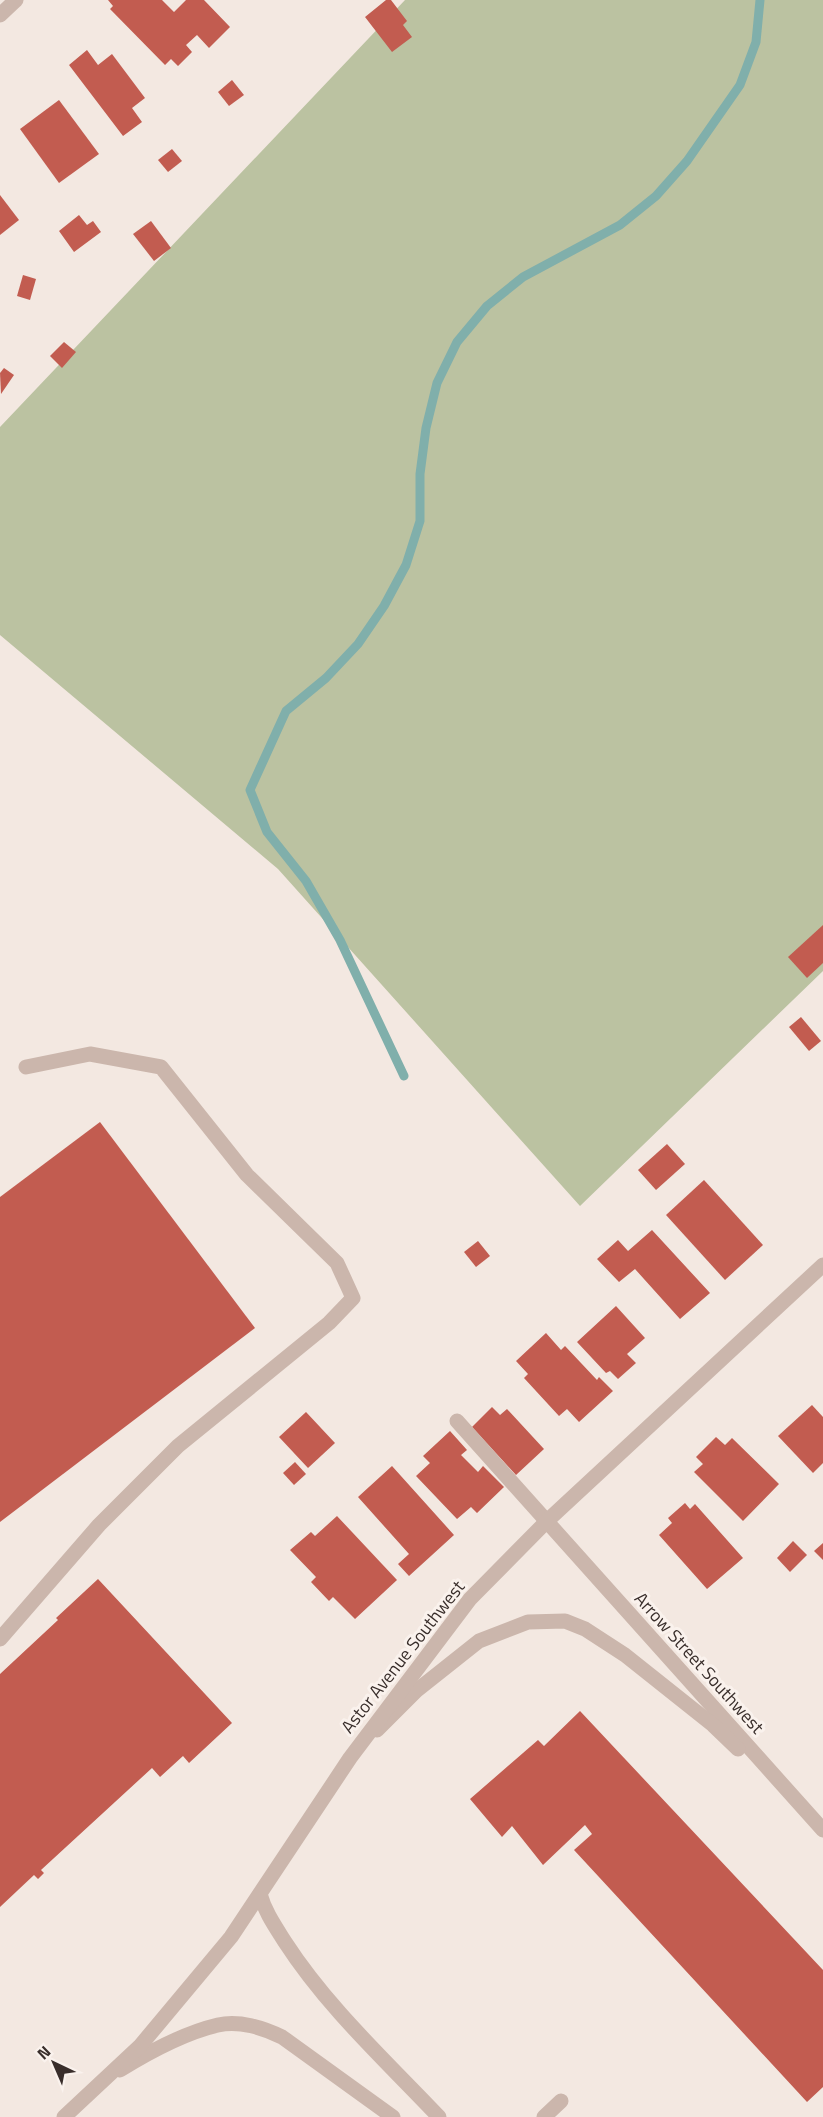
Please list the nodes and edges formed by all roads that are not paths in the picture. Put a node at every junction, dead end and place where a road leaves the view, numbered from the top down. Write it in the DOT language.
graph roads {
  1 [pos="16,0"];
  2 [pos="0,15"];
  3 [pos="26,1067"];
  4 [pos="823,1265"];
  5 [pos="457,1421"];
  6 [pos="547,1521"];
  7 [pos="0,1639"];
  8 [pos="350,1758"];
  9 [pos="783,1786"];
  10 [pos="823,1830"];
  11 [pos="260,1894"];
  12 [pos="102,2081"];
  13 [pos="561,2101"];
  14 [pos="64,2117"];
  15 [pos="393,2117"];
  16 [pos="439,2117"];
  17 [pos="544,2117"];
  1 -- 2 [label="street"];
  3 -- 7 [label="street"];
  4 -- 6 [label="street, Astor Avenue Southwest"];
  5 -- 6 [label="street, Arrow Street Southwest"];
  6 -- 8 [label="street, Astor Avenue Southwest"];
  6 -- 9 [label="street, Arrow Street Southwest"];
  8 -- 9 [label="street"];
  8 -- 11 [label="street, Astor Avenue Southwest"];
  9 -- 10 [label="street, Arrow Street Southwest"];
  11 -- 12 [label="street, Astor Avenue Southwest"];
  11 -- 16 [label="street"];
  12 -- 14 [label="street, Astor Avenue Southwest"];
  12 -- 15 [label="street"];
  13 -- 17 [label="street"];
}
